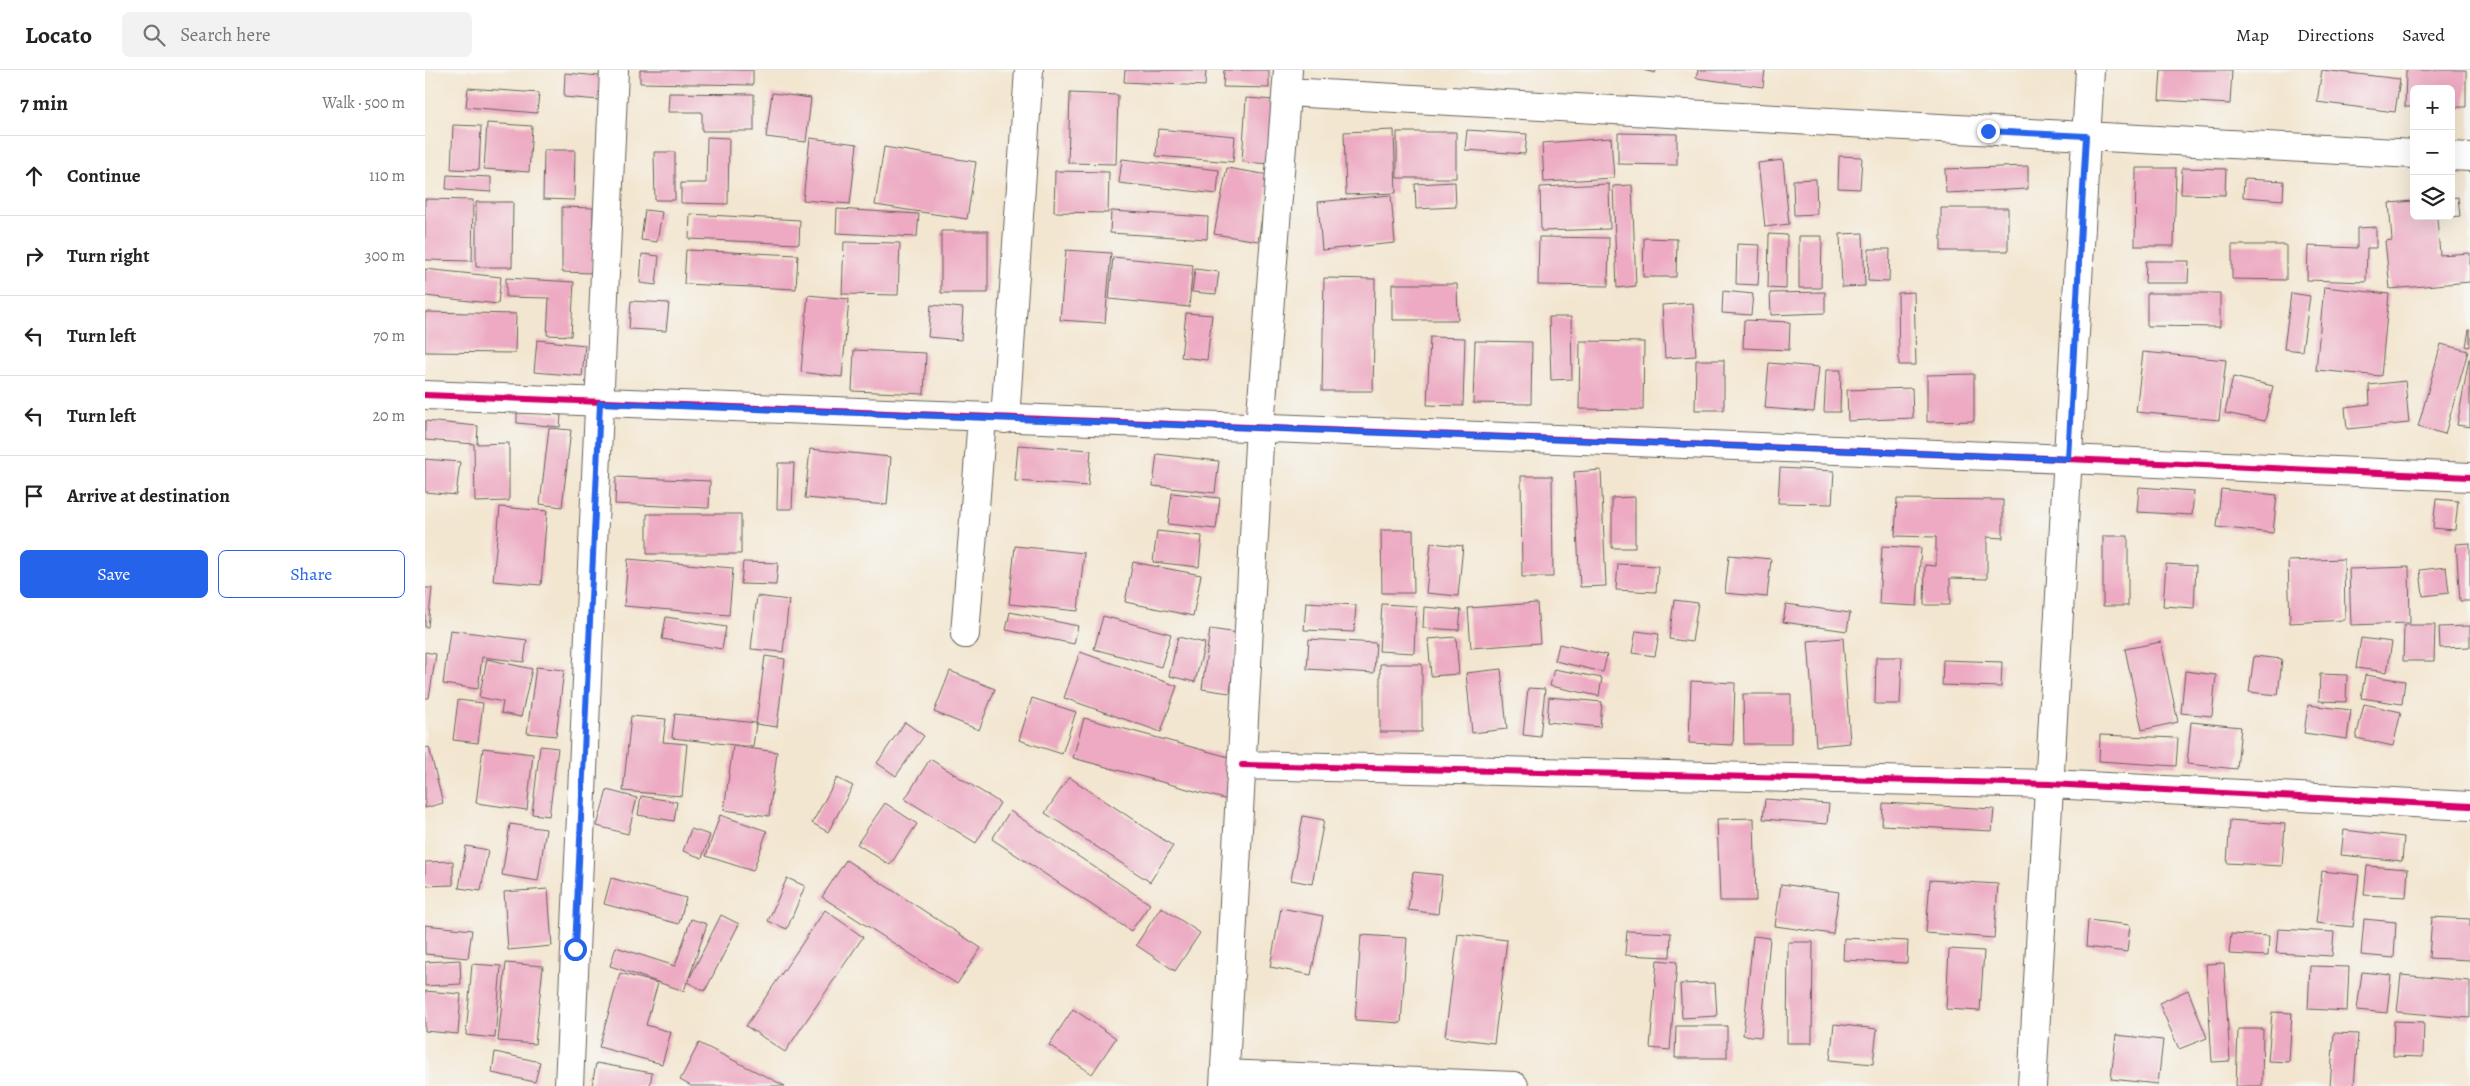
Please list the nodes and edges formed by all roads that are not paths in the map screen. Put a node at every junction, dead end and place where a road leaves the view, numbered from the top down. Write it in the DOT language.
graph roads {
  1 [pos="615,70"];
  2 [pos="1029,70"];
  3 [pos="2090,70"];
  4 [pos="1287,81"];
  5 [pos="2086,136"];
  6 [pos="2410,154"];
  7 [pos="2455,156"];
  8 [pos="2470,157"];
  9 [pos="425,395"];
  10 [pos="600,403"];
  11 [pos="994,418"];
  12 [pos="1260,426"];
  13 [pos="2068,459"];
  14 [pos="2470,477"];
  15 [pos="965,634"];
  16 [pos="1241,765"];
  17 [pos="2050,784"];
  18 [pos="2470,806"];
  19 [pos="1224,1080"];
  20 [pos="569,1086"];
  21 [pos="1514,1086"];
  22 [pos="2032,1086"];
  1 -- 10 [label="street"];
  2 -- 11 [label="street"];
  3 -- 5 [label="street"];
  4 -- 5 [label="street"];
  4 -- 12 [label="street"];
  5 -- 6 [label="street"];
  5 -- 13 [label="street"];
  7 -- 8 [label="street"];
  9 -- 10 [label="street"];
  10 -- 11 [label="street"];
  10 -- 20 [label="street"];
  11 -- 12 [label="street"];
  11 -- 15 [label="street"];
  12 -- 13 [label="street"];
  12 -- 16 [label="street"];
  13 -- 14 [label="street"];
  13 -- 17 [label="street"];
  16 -- 17 [label="street"];
  16 -- 19 [label="street"];
  17 -- 18 [label="street"];
  17 -- 22 [label="street"];
  19 -- 21 [label="street"];
}
